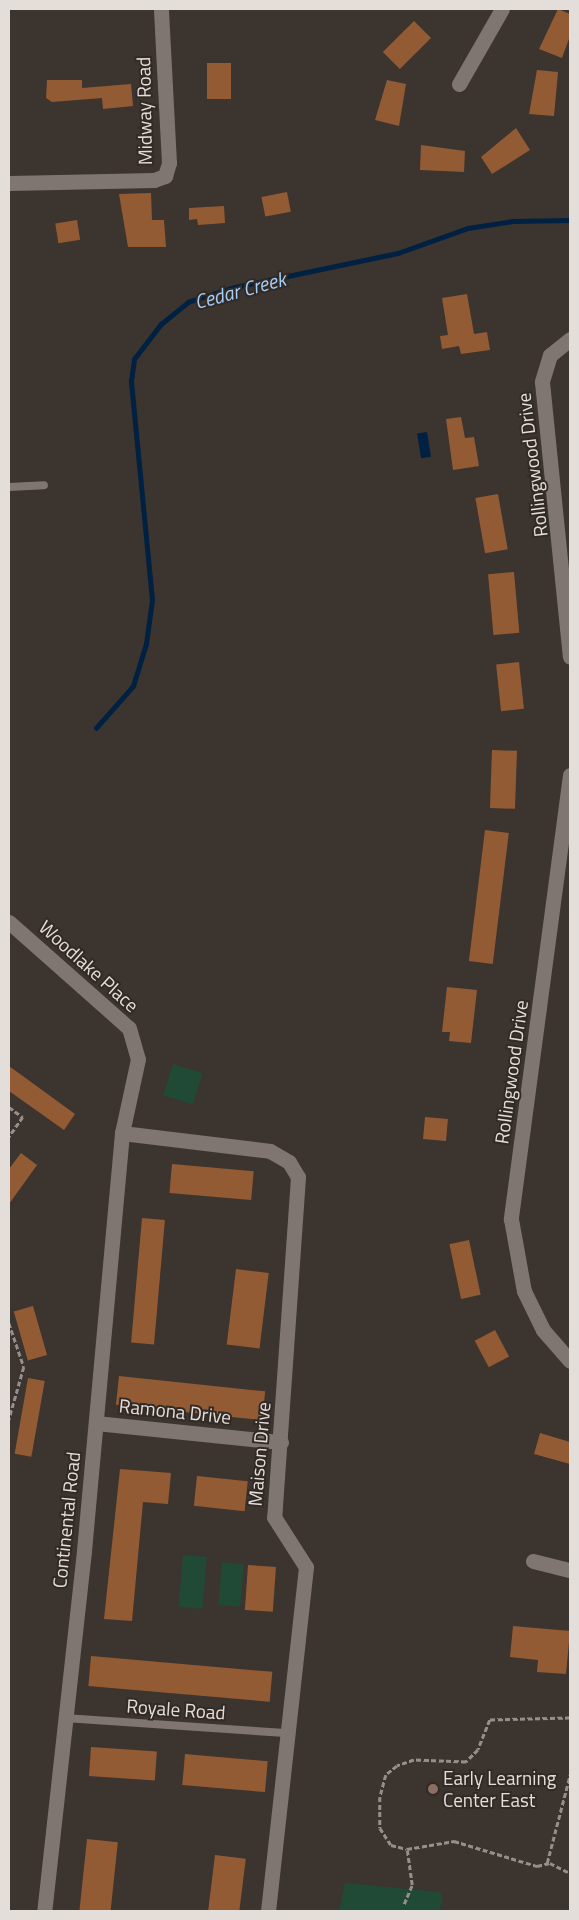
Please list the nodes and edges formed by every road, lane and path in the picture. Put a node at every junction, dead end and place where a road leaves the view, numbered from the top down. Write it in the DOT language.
graph roads {
  1 [pos="161,9"];
  2 [pos="502,9"];
  3 [pos="459,84"];
  4 [pos="9,183"];
  5 [pos="570,338"];
  6 [pos="44,485"];
  7 [pos="9,487"];
  8 [pos="570,657"];
  9 [pos="570,775"];
  10 [pos="9,922"];
  11 [pos="9,1107"];
  12 [pos="122,1133"];
  13 [pos="9,1137"];
  14 [pos="9,1323"];
  15 [pos="570,1361"];
  16 [pos="9,1420"];
  17 [pos="96,1422"];
  18 [pos="281,1442"];
  19 [pos="533,1560"];
  20 [pos="570,1570"];
  21 [pos="66,1718"];
  22 [pos="570,1718"];
  23 [pos="285,1733"];
  24 [pos="570,1775"];
  25 [pos="407,1849"];
  26 [pos="547,1864"];
  27 [pos="570,1873"];
  28 [pos="404,1904"];
  29 [pos="44,1911"];
  30 [pos="268,1911"];
  1 -- 4 [label="street, Midway Road"];
  2 -- 3 [label="street"];
  5 -- 8 [label="street, Rollingwood Drive"];
  6 -- 7 [label="lane"];
  9 -- 15 [label="street, Rollingwood Drive"];
  10 -- 12 [label="street, Woodlake Place"];
  11 -- 13 [label="path"];
  12 -- 17 [label="street, Continental Road"];
  12 -- 18 [label="street, Maison Drive"];
  14 -- 16 [label="path"];
  17 -- 18 [label="street, Ramona Drive"];
  17 -- 21 [label="street, Continental Road"];
  18 -- 23 [label="street, Maison Drive"];
  19 -- 20 [label="street"];
  21 -- 23 [label="lane, Royale Road"];
  21 -- 29 [label="street, Continental Road"];
  22 -- 25 [label="path"];
  23 -- 30 [label="street, Maison Drive"];
  24 -- 26 [label="path"];
  25 -- 26 [label="path"];
  25 -- 28 [label="path"];
  26 -- 27 [label="path"];
}
